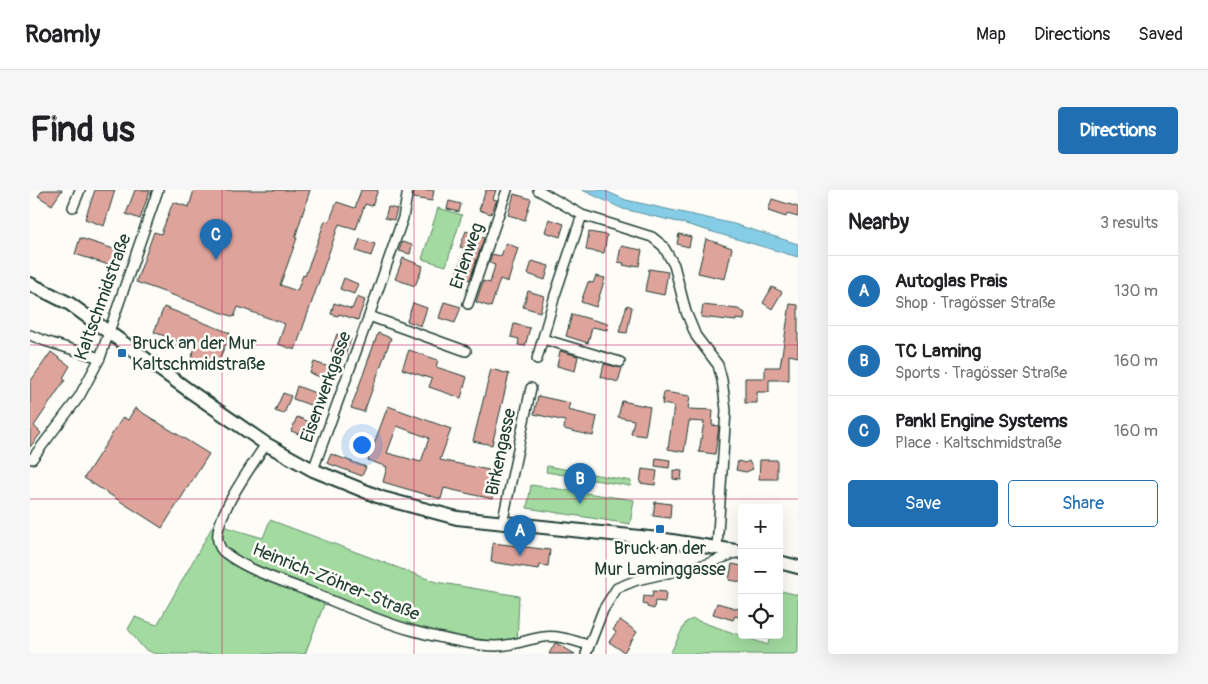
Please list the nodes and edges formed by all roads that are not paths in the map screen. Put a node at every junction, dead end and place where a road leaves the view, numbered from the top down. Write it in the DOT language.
graph roads {
  1 [pos="80,190"];
  2 [pos="158,190"];
  3 [pos="408,190"];
  4 [pos="507,190"];
  5 [pos="538,190"];
  6 [pos="73,207"];
  7 [pos="582,215"];
  8 [pos="30,284"];
  9 [pos="468,304"];
  10 [pos="369,316"];
  11 [pos="110,332"];
  12 [pos="30,334"];
  13 [pos="543,339"];
  14 [pos="466,351"];
  15 [pos="100,358"];
  16 [pos="537,359"];
  17 [pos="620,362"];
  18 [pos="531,388"];
  19 [pos="266,444"];
  20 [pos="32,459"];
  21 [pos="313,470"];
  22 [pos="502,524"];
  23 [pos="717,548"];
  24 [pos="738,552"];
  25 [pos="738,553"];
  26 [pos="783,563"];
  27 [pos="798,567"];
  28 [pos="587,650"];
  1 -- 6 [label="street"];
  2 -- 11 [label="street, Kaltschmidstraße"];
  3 -- 10 [label="street, Eisenwerkgasse"];
  4 -- 9 [label="street, Erlenweg"];
  5 -- 7 [label="street"];
  7 -- 13 [label="street"];
  7 -- 23 [label="street"];
  8 -- 11 [label="main road"];
  10 -- 14 [label="street, Eisenwerkgasse"];
  10 -- 21 [label="street, Eisenwerkgasse"];
  11 -- 15 [label="street, Kaltschmidstraße"];
  11 -- 19 [label="main road"];
  12 -- 15 [label="street"];
  13 -- 16 [label="street"];
  13 -- 17 [label="street"];
  15 -- 20 [label="street, Kaltschmidstraße"];
  18 -- 22 [label="street, Birkengasse"];
  19 -- 21 [label="main road"];
  19 -- 28 [label="street, Heinrich-Zöhrer-Straße"];
  21 -- 22 [label="main road"];
  22 -- 23 [label="main road"];
  23 -- 24 [label="main road"];
  25 -- 28 [label="street"];
  26 -- 27 [label="main road"];
}
